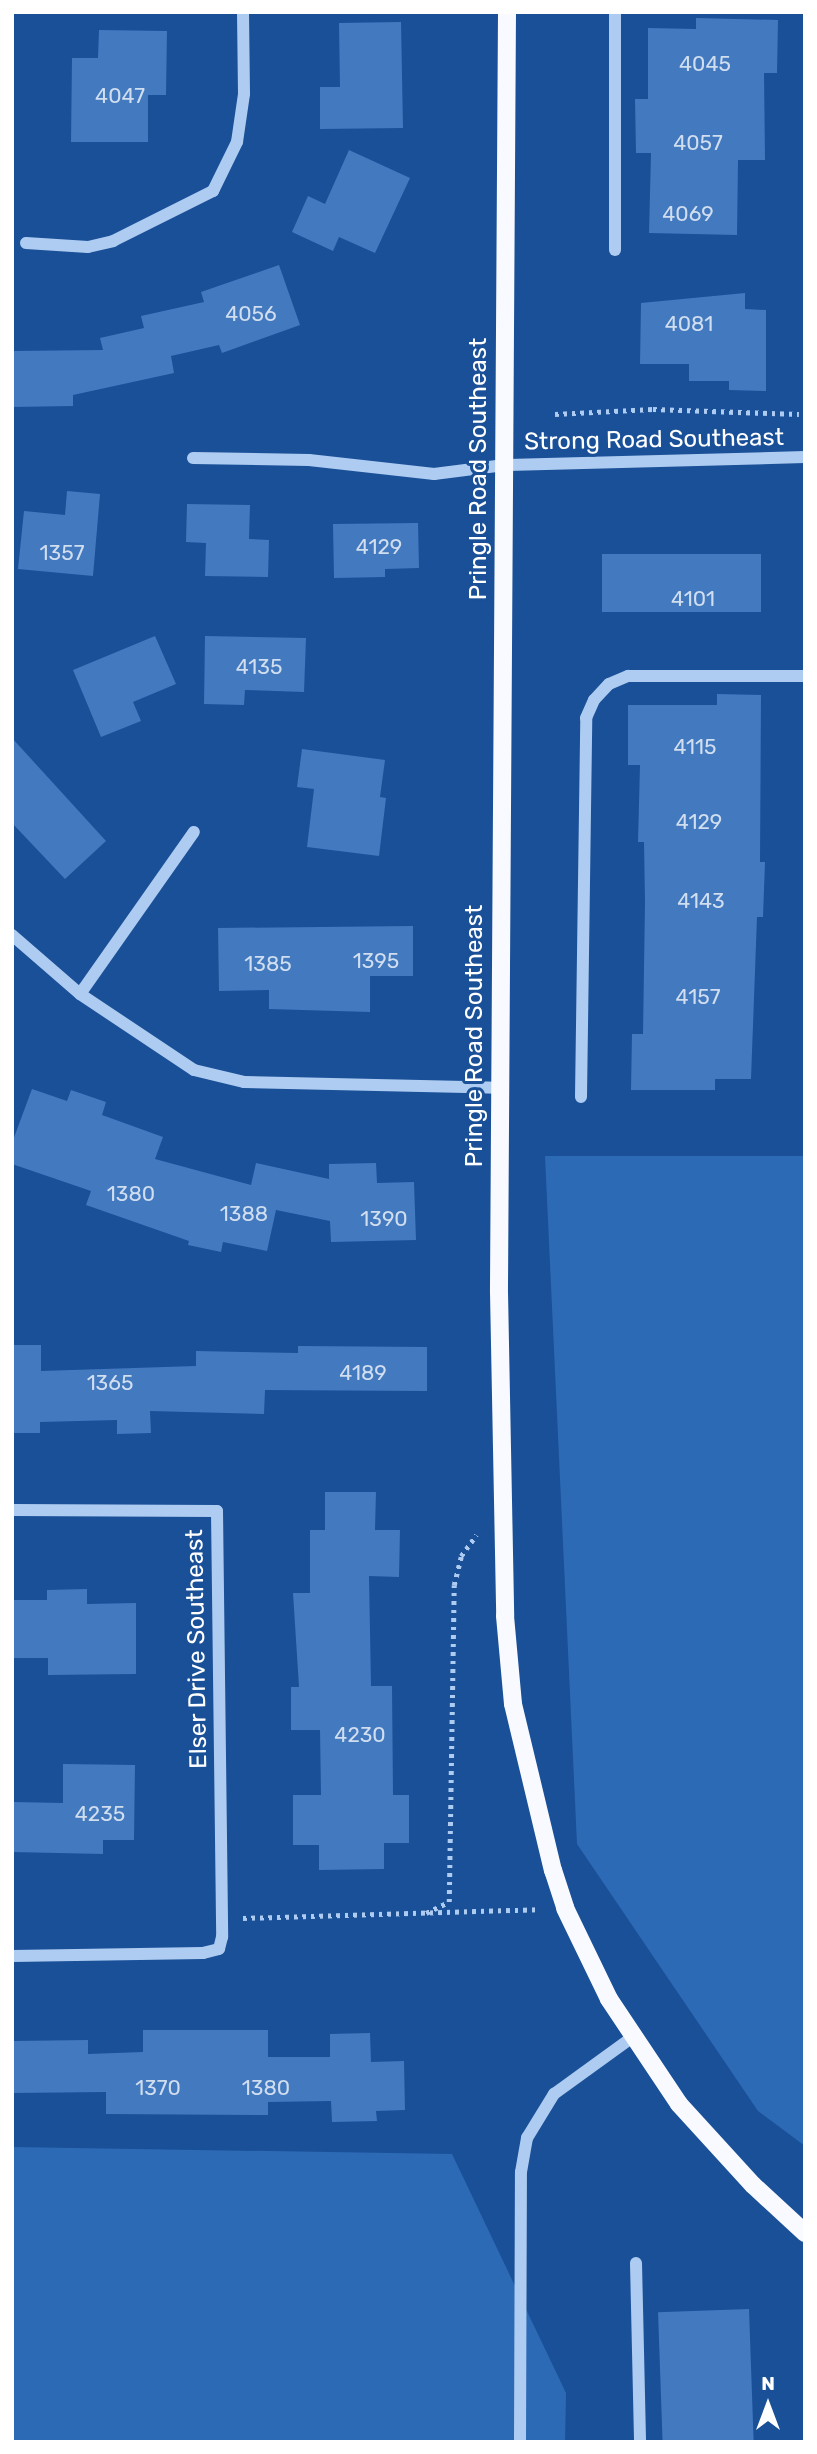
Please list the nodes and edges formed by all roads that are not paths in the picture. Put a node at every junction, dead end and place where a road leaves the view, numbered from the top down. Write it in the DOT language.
graph roads {
  1 [pos="243,12"];
  2 [pos="507,12"];
  3 [pos="615,12"];
  4 [pos="26,243"];
  5 [pos="615,250"];
  6 [pos="805,457"];
  7 [pos="193,458"];
  8 [pos="504,465"];
  9 [pos="805,676"];
  10 [pos="194,832"];
  11 [pos="12,935"];
  12 [pos="80,994"];
  13 [pos="499,1088"];
  14 [pos="582,1097"];
  15 [pos="12,1510"];
  16 [pos="12,1956"];
  17 [pos="634,2036"];
  18 [pos="805,2233"];
  19 [pos="636,2263"];
  20 [pos="520,2442"];
  21 [pos="640,2442"];
  1 -- 4 [label="street"];
  2 -- 8 [label="main road, Pringle Road Southeast"];
  3 -- 5 [label="street"];
  6 -- 8 [label="street, Strong Road Southeast"];
  7 -- 8 [label="street, Strong Road Southeast"];
  8 -- 13 [label="main road, Pringle Road Southeast"];
  9 -- 14 [label="street"];
  10 -- 12 [label="street"];
  11 -- 12 [label="street"];
  12 -- 13 [label="street"];
  13 -- 17 [label="main road, Pringle Road Southeast"];
  15 -- 16 [label="street, Elser Drive Southeast"];
  17 -- 18 [label="main road, Pringle Road Southeast"];
  17 -- 20 [label="street"];
  19 -- 21 [label="street"];
}
